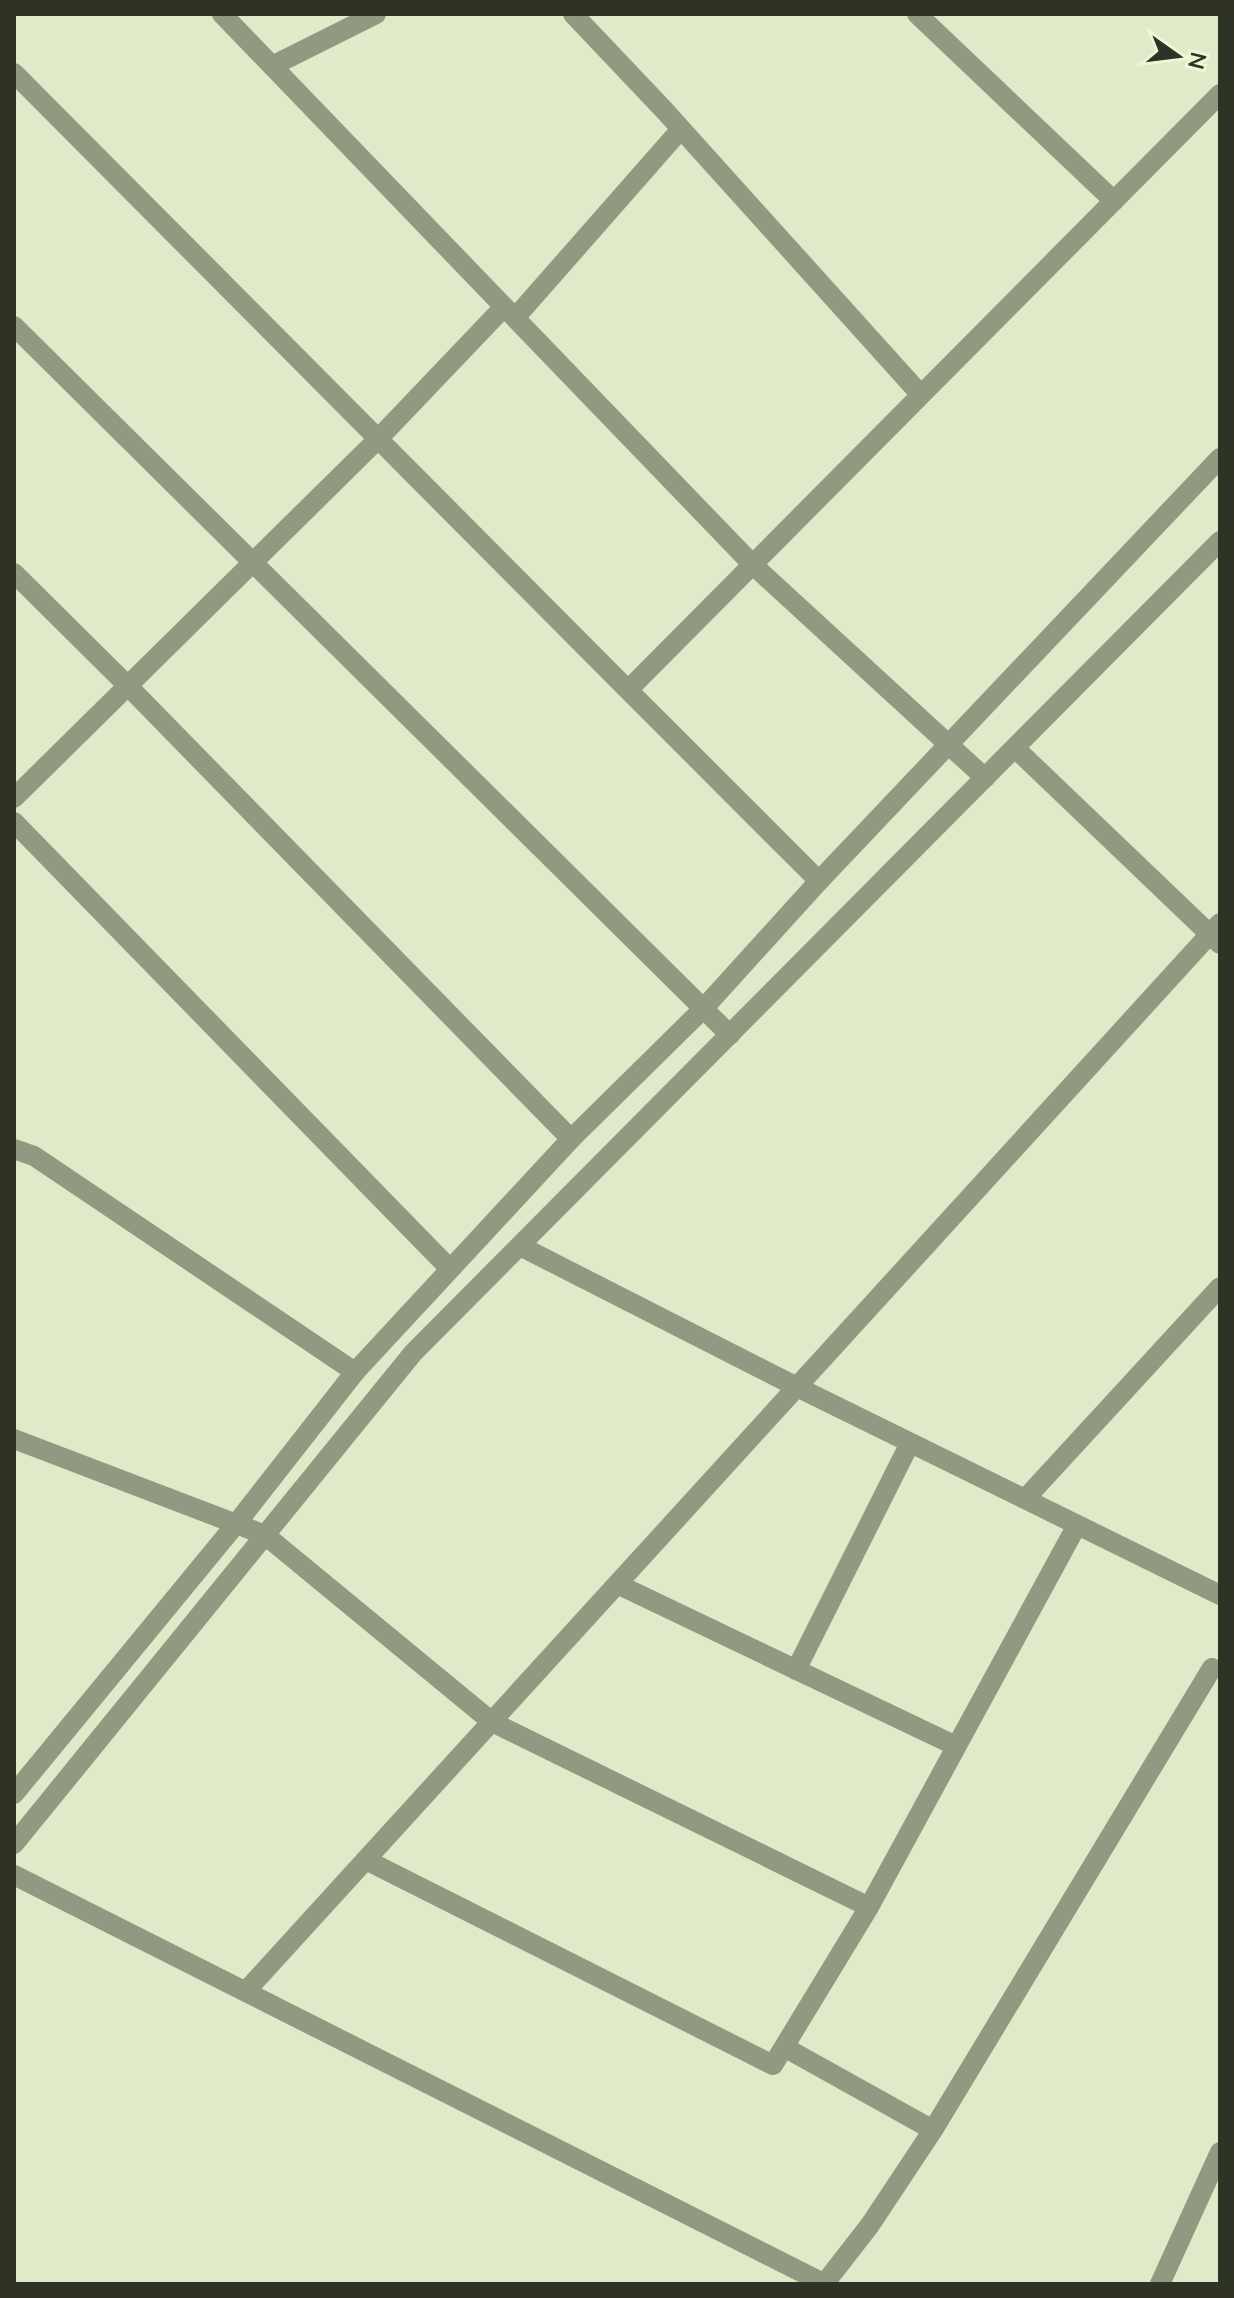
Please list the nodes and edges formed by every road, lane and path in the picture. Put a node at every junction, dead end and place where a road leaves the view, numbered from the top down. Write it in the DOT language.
graph roads {
  1 [pos="222,14"];
  2 [pos="376,14"];
  3 [pos="573,14"];
  4 [pos="917,14"];
  5 [pos="272,66"];
  6 [pos="14,73"];
  7 [pos="1220,94"];
  8 [pos="681,129"];
  9 [pos="1114,201"];
  10 [pos="510,313"];
  11 [pos="14,326"];
  12 [pos="921,395"];
  13 [pos="378,439"];
  14 [pos="1220,458"];
  15 [pos="1220,541"];
  16 [pos="252,563"];
  17 [pos="753,565"];
  18 [pos="14,573"];
  19 [pos="128,686"];
  20 [pos="628,690"];
  21 [pos="948,744"];
  22 [pos="1015,748"];
  23 [pos="985,778"];
  24 [pos="14,798"];
  25 [pos="14,822"];
  26 [pos="819,881"];
  27 [pos="1217,934"];
  28 [pos="703,1009"];
  29 [pos="730,1035"];
  30 [pos="571,1139"];
  31 [pos="14,1149"];
  32 [pos="520,1246"];
  33 [pos="450,1269"];
  34 [pos="1220,1287"];
  35 [pos="355,1372"];
  36 [pos="797,1387"];
  37 [pos="14,1439"];
  38 [pos="910,1443"];
  39 [pos="1025,1499"];
  40 [pos="236,1524"];
  41 [pos="1077,1525"];
  42 [pos="265,1535"];
  43 [pos="617,1584"];
  44 [pos="1220,1595"];
  45 [pos="1217,1664"];
  46 [pos="796,1670"];
  47 [pos="492,1722"];
  48 [pos="956,1746"];
  49 [pos="14,1794"];
  50 [pos="14,1844"];
  51 [pos="366,1860"];
  52 [pos="14,1875"];
  53 [pos="869,1907"];
  54 [pos="246,1991"];
  55 [pos="784,2047"];
  56 [pos="933,2130"];
  57 [pos="1220,2152"];
  58 [pos="825,2283"];
  59 [pos="1160,2284"];
  1 -- 5 [label="street"];
  2 -- 5 [label="street"];
  3 -- 8 [label="street"];
  4 -- 9 [label="street"];
  5 -- 10 [label="street"];
  6 -- 13 [label="street"];
  7 -- 9 [label="street"];
  8 -- 10 [label="street"];
  8 -- 12 [label="street"];
  9 -- 12 [label="street"];
  10 -- 13 [label="street"];
  10 -- 17 [label="street"];
  11 -- 16 [label="street"];
  12 -- 17 [label="street"];
  13 -- 16 [label="street"];
  13 -- 20 [label="street"];
  14 -- 21 [label="street"];
  15 -- 22 [label="street"];
  16 -- 19 [label="street"];
  16 -- 28 [label="street"];
  17 -- 20 [label="street"];
  17 -- 21 [label="street"];
  18 -- 19 [label="street"];
  19 -- 24 [label="street"];
  19 -- 30 [label="street"];
  20 -- 26 [label="street"];
  21 -- 23 [label="street"];
  21 -- 26 [label="street"];
  22 -- 23 [label="street"];
  22 -- 27 [label="street"];
  23 -- 29 [label="street"];
  25 -- 33 [label="street"];
  26 -- 28 [label="street"];
  27 -- 36 [label="street"];
  28 -- 29 [label="street"];
  28 -- 30 [label="street"];
  29 -- 32 [label="street"];
  30 -- 33 [label="street"];
  31 -- 35 [label="street"];
  32 -- 36 [label="street"];
  32 -- 42 [label="street"];
  33 -- 35 [label="street"];
  34 -- 39 [label="street"];
  35 -- 40 [label="street"];
  36 -- 38 [label="street"];
  36 -- 43 [label="street"];
  37 -- 40 [label="street"];
  38 -- 39 [label="street"];
  38 -- 46 [label="street"];
  39 -- 41 [label="street"];
  40 -- 42 [label="street"];
  40 -- 49 [label="street"];
  41 -- 44 [label="street"];
  41 -- 48 [label="street"];
  42 -- 47 [label="street"];
  42 -- 50 [label="street"];
  43 -- 46 [label="street"];
  43 -- 47 [label="street"];
  45 -- 56 [label="street"];
  46 -- 48 [label="street"];
  47 -- 51 [label="street"];
  47 -- 53 [label="street"];
  48 -- 53 [label="street"];
  51 -- 54 [label="street"];
  51 -- 55 [label="street"];
  52 -- 54 [label="street"];
  53 -- 55 [label="street"];
  54 -- 58 [label="street"];
  55 -- 56 [label="street"];
  56 -- 58 [label="street"];
  57 -- 59 [label="street"];
}
